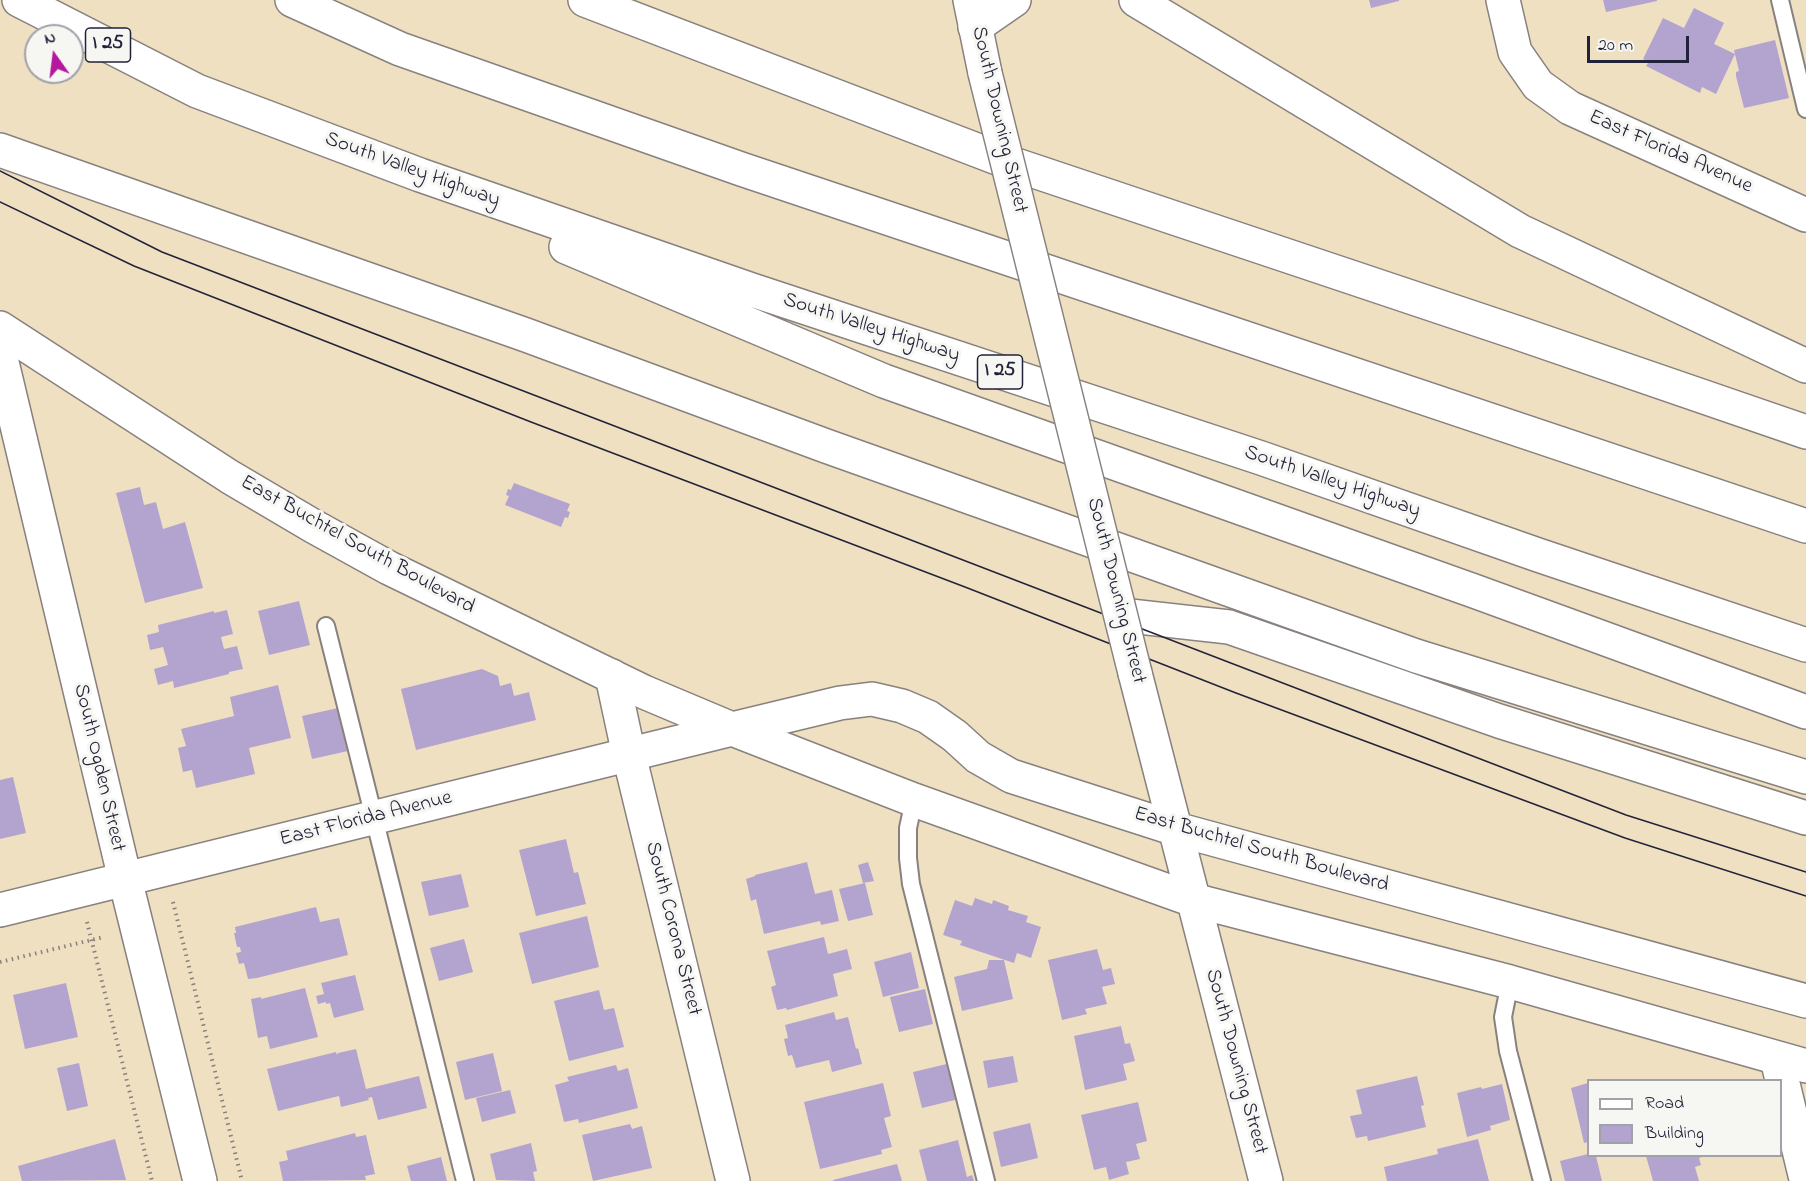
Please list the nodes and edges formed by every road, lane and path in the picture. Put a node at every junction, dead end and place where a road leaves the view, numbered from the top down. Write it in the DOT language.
graph roads {
  1 [pos="19,0"];
  2 [pos="292,0"];
  3 [pos="585,0"];
  4 [pos="1014,0"];
  5 [pos="1136,0"];
  6 [pos="1503,0"];
  7 [pos="1780,0"];
  8 [pos="973,13"];
  9 [pos="197,91"];
  10 [pos="1806,109"];
  11 [pos="0,150"];
  12 [pos="1806,215"];
  13 [pos="0,328"];
  14 [pos="0,354"];
  15 [pos="1806,366"];
  16 [pos="1806,432"];
  17 [pos="1806,526"];
  18 [pos="1121,615"];
  19 [pos="326,626"];
  20 [pos="1806,645"];
  21 [pos="612,676"];
  22 [pos="1806,712"];
  23 [pos="732,729"];
  24 [pos="629,755"];
  25 [pos="1806,777"];
  26 [pos="914,800"];
  27 [pos="375,817"];
  28 [pos="1806,818"];
  29 [pos="1176,829"];
  30 [pos="124,879"];
  31 [pos="171,893"];
  32 [pos="1193,900"];
  33 [pos="0,910"];
  34 [pos="86,916"];
  35 [pos="108,936"];
  36 [pos="92,940"];
  37 [pos="0,962"];
  38 [pos="1510,982"];
  39 [pos="1806,1001"];
  40 [pos="1792,1062"];
  41 [pos="1806,1179"];
  42 [pos="152,1181"];
  43 [pos="200,1181"];
  44 [pos="242,1181"];
  45 [pos="465,1181"];
  46 [pos="733,1181"];
  47 [pos="986,1181"];
  48 [pos="1266,1181"];
  49 [pos="1542,1181"];
  1 -- 9 [label="main road, South Valley Highway / I 25"];
  2 -- 17 [label="main road"];
  3 -- 16 [label="main road"];
  4 -- 8 [label="main road"];
  5 -- 15 [label="main road"];
  6 -- 12 [label="main road, East Florida Avenue"];
  7 -- 10 [label="lane"];
  8 -- 18 [label="main road, South Downing Street, bridge"];
  9 -- 20 [label="main road, South Valley Highway / I 25"];
  9 -- 22 [label="main road"];
  11 -- 25 [label="main road"];
  13 -- 21 [label="main road, East Buchtel South Boulevard"];
  14 -- 30 [label="main road, South Ogden Street"];
  18 -- 28 [label="main road"];
  18 -- 29 [label="main road, South Downing Street, bridge"];
  19 -- 27 [label="lane"];
  21 -- 23 [label="main road, East Buchtel South Boulevard"];
  21 -- 24 [label="main road, South Corona Street"];
  23 -- 24 [label="main road, East Florida Avenue"];
  23 -- 26 [label="main road, East Buchtel South Boulevard"];
  23 -- 29 [label="main road, East Buchtel South Boulevard"];
  24 -- 27 [label="main road, East Florida Avenue"];
  24 -- 46 [label="main road, South Corona Street"];
  26 -- 32 [label="main road, East Buchtel South Boulevard"];
  26 -- 47 [label="lane"];
  27 -- 30 [label="main road, East Florida Avenue"];
  27 -- 45 [label="lane"];
  29 -- 32 [label="main road, South Downing Street"];
  29 -- 39 [label="main road, East Buchtel South Boulevard"];
  30 -- 33 [label="main road, East Florida Avenue"];
  30 -- 43 [label="main road, South Ogden Street"];
  31 -- 44 [label="path"];
  32 -- 38 [label="main road, East Buchtel South Boulevard"];
  32 -- 48 [label="main road, South Downing Street"];
  34 -- 36 [label="path"];
  35 -- 36 [label="path"];
  36 -- 37 [label="path"];
  36 -- 42 [label="path"];
  38 -- 40 [label="main road, East Buchtel South Boulevard"];
  38 -- 49 [label="lane"];
  40 -- 41 [label="main road"];
}
